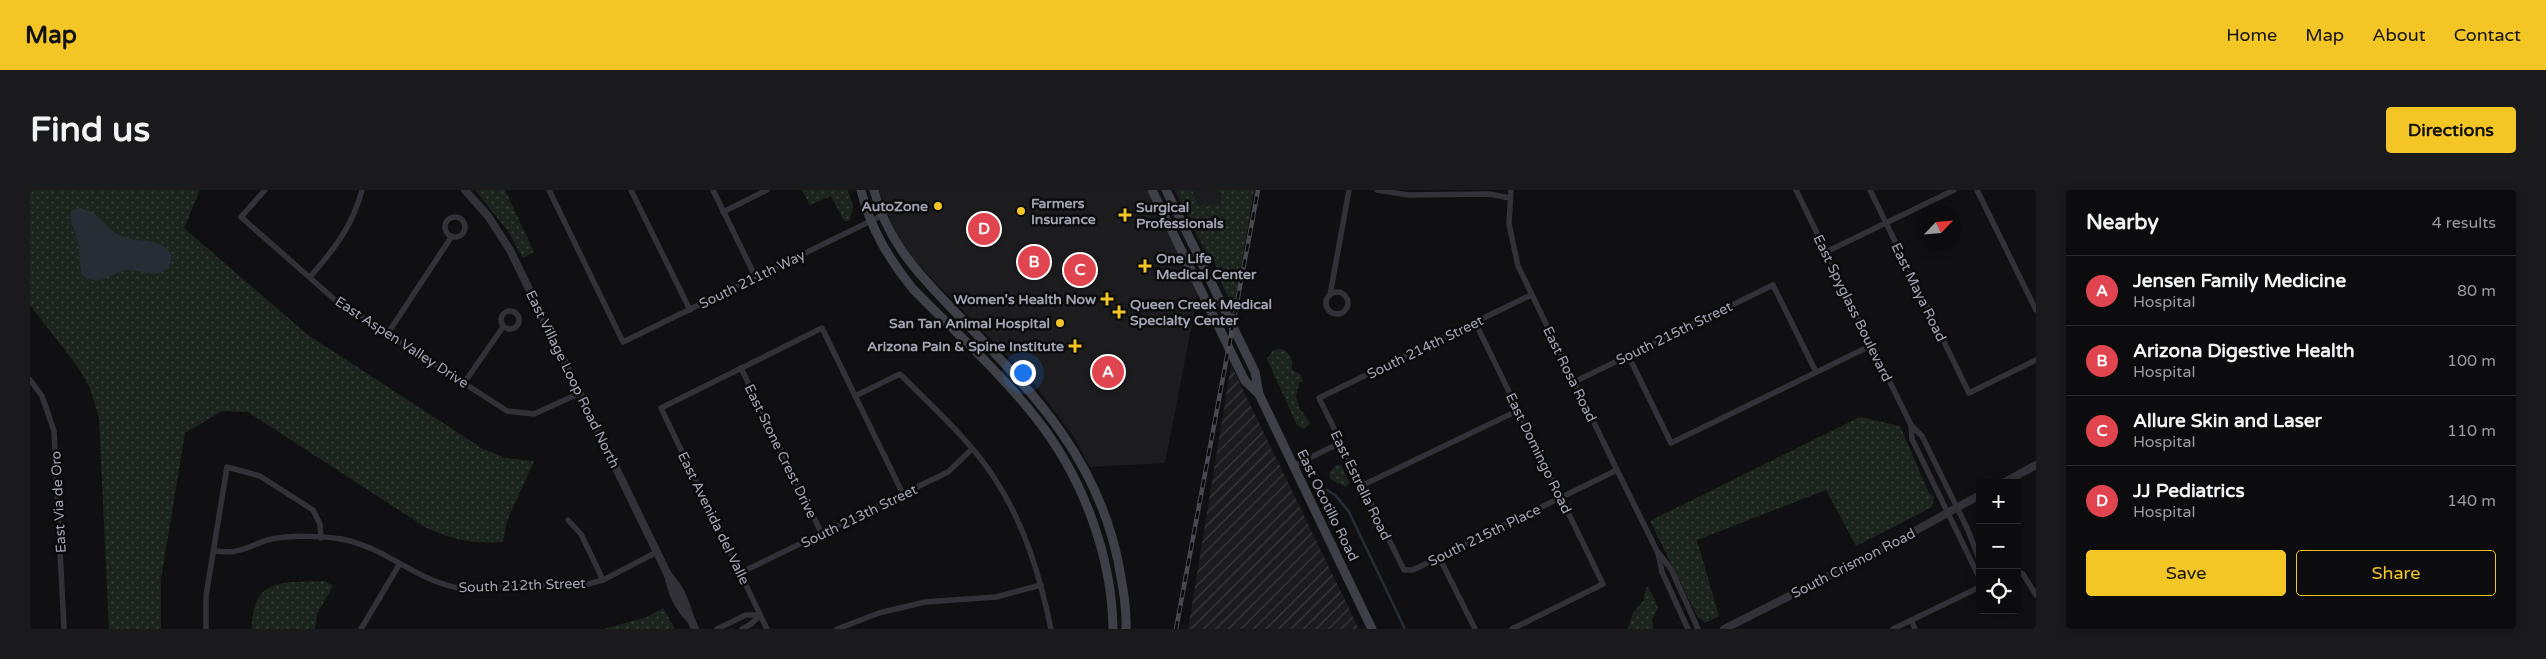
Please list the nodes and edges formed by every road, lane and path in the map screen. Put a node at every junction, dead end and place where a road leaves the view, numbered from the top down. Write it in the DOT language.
graph roads {
  1 [pos="265,190"];
  2 [pos="362,190"];
  3 [pos="465,190"];
  4 [pos="549,190"];
  5 [pos="631,190"];
  6 [pos="713,190"];
  7 [pos="767,190"];
  8 [pos="860,190"];
  9 [pos="874,190"];
  10 [pos="1152,190"];
  11 [pos="1166,190"];
  12 [pos="1349,190"];
  13 [pos="1377,190"];
  14 [pos="1510,190"];
  15 [pos="1796,190"];
  16 [pos="1870,190"];
  17 [pos="1954,190"];
  18 [pos="1978,190"];
  19 [pos="1444,192"];
  20 [pos="1510,198"];
  21 [pos="724,212"];
  22 [pos="881,216"];
  23 [pos="870,221"];
  24 [pos="1886,223"];
  25 [pos="452,236"];
  26 [pos="1826,252"];
  27 [pos="310,278"];
  28 [pos="756,278"];
  29 [pos="1330,295"];
  30 [pos="1531,295"];
  31 [pos="690,310"];
  32 [pos="2036,310"];
  33 [pos="1475,322"];
  34 [pos="503,326"];
  35 [pos="388,333"];
  36 [pos="1872,345"];
  37 [pos="1628,355"];
  38 [pos="2036,360"];
  39 [pos="741,368"];
  40 [pos="1816,372"];
  41 [pos="30,380"];
  42 [pos="1574,382"];
  43 [pos="464,383"];
  44 [pos="580,393"];
  45 [pos="1259,394"];
  46 [pos="855,396"];
  47 [pos="1319,398"];
  48 [pos="1519,410"];
  49 [pos="1911,425"];
  50 [pos="1340,443"];
  51 [pos="972,448"];
  52 [pos="1293,466"];
  53 [pos="2036,466"];
  54 [pos="1617,470"];
  55 [pos="2011,479"];
  56 [pos="1361,486"];
  57 [pos="903,494"];
  58 [pos="1560,498"];
  59 [pos="1976,498"];
  60 [pos="1957,508"];
  61 [pos="1948,513"];
  62 [pos="568,520"];
  63 [pos="822,534"];
  64 [pos="322,538"];
  65 [pos="214,550"];
  66 [pos="1657,551"];
  67 [pos="657,552"];
  68 [pos="1976,553"];
  69 [pos="1440,557"];
  70 [pos="400,565"];
  71 [pos="1404,570"];
  72 [pos="1976,571"];
  73 [pos="740,573"];
  74 [pos="2021,574"];
  75 [pos="603,580"];
  76 [pos="1041,586"];
  77 [pos="1976,589"];
  78 [pos="2036,595"];
  79 [pos="760,615"];
  80 [pos="1911,620"];
  81 [pos="64,629"];
  82 [pos="206,629"];
  83 [pos="362,629"];
  84 [pos="695,629"];
  85 [pos="717,629"];
  86 [pos="742,629"];
  87 [pos="767,629"];
  88 [pos="838,629"];
  89 [pos="1051,629"];
  90 [pos="1113,629"];
  91 [pos="1126,629"];
  92 [pos="1372,629"];
  93 [pos="1475,629"];
  94 [pos="1512,629"];
  95 [pos="1688,629"];
  96 [pos="1698,629"];
  97 [pos="1724,629"];
  98 [pos="1893,629"];
  99 [pos="1915,629"];
  1 -- 27 [label="street, East Aspen Valley Drive"];
  2 -- 27 [label="street"];
  3 -- 44 [label="street, East Village Loop Road North"];
  4 -- 31 [label="street, South 211th Way"];
  5 -- 31 [label="street"];
  6 -- 21 [label="street"];
  7 -- 21 [label="street"];
  8 -- 23 [label="main road"];
  9 -- 22 [label="main road"];
  10 -- 45 [label="main road, East Ocotillo Road"];
  11 -- 45 [label="main road, East Ocotillo Road"];
  12 -- 29 [label="street"];
  13 -- 19 [label="street"];
  14 -- 20 [label="street, East Rosa Road"];
  15 -- 26 [label="street, East Spyglass Boulevard"];
  16 -- 24 [label="street, East Maya Road"];
  17 -- 24 [label="street"];
  18 -- 32 [label="street"];
  19 -- 20 [label="street"];
  20 -- 30 [label="street, East Rosa Road"];
  21 -- 28 [label="street"];
  22 -- 23 [label="street, South 211th Way"];
  22 -- 91 [label="main road"];
  23 -- 28 [label="street, South 211th Way"];
  23 -- 90 [label="main road"];
  24 -- 26 [label="street"];
  24 -- 38 [label="street, East Maya Road"];
  25 -- 35 [label="street"];
  26 -- 36 [label="street, East Spyglass Boulevard"];
  27 -- 35 [label="street, East Aspen Valley Drive"];
  28 -- 31 [label="street, South 211th Way"];
  30 -- 33 [label="street, South 214th Street"];
  30 -- 42 [label="street, East Rosa Road"];
  33 -- 47 [label="street, South 214th Street"];
  33 -- 48 [label="street, East Domingo Road"];
  34 -- 43 [label="street"];
  35 -- 43 [label="street, East Aspen Valley Drive"];
  36 -- 40 [label="street"];
  36 -- 49 [label="street, East Spyglass Boulevard"];
  37 -- 40 [label="street, South 215th Street"];
  37 -- 40 [label="street"];
  37 -- 42 [label="street, South 215th Street"];
  39 -- 46 [label="street"];
  39 -- 63 [label="street, East Stone Crest Drive"];
  39 -- 73 [label="street, East Avenida del Valle"];
  41 -- 81 [label="street, East Via de Oro"];
  42 -- 54 [label="street, East Rosa Road"];
  43 -- 44 [label="street, East Aspen Valley Drive"];
  44 -- 67 [label="street, East Village Loop Road North"];
  45 -- 52 [label="main road, East Ocotillo Road"];
  46 -- 51 [label="street"];
  46 -- 57 [label="street"];
  47 -- 50 [label="street, East Estrella Road"];
  48 -- 56 [label="street"];
  48 -- 58 [label="street, East Domingo Road"];
  49 -- 60 [label="street, East Spyglass Boulevard"];
  49 -- 61 [label="street, East Spyglass Boulevard"];
  50 -- 52 [label="street"];
  50 -- 56 [label="street, East Estrella Road"];
  51 -- 57 [label="street, South 213th Street"];
  51 -- 76 [label="street"];
  52 -- 92 [label="main road, East Ocotillo Road"];
  53 -- 55 [label="street"];
  54 -- 58 [label="street, South 215th Place"];
  54 -- 66 [label="street, East Rosa Road"];
  56 -- 71 [label="street, East Estrella Road"];
  57 -- 63 [label="street, South 213th Street"];
  58 -- 69 [label="street, South 215th Place"];
  58 -- 94 [label="street, East Domingo Road"];
  59 -- 60 [label="street, South Crismon Road"];
  60 -- 61 [label="street, South Crismon Road"];
  60 -- 68 [label="street, East Spyglass Boulevard"];
  61 -- 72 [label="street, East Spyglass Boulevard"];
  61 -- 97 [label="street, South Crismon Road"];
  62 -- 75 [label="street"];
  63 -- 73 [label="street, South 213th Street"];
  64 -- 65 [label="street, South 212th Street"];
  64 -- 65 [label="street"];
  64 -- 70 [label="street, South 212th Street"];
  65 -- 82 [label="street"];
  66 -- 95 [label="street, East Rosa Road"];
  66 -- 96 [label="street, East Rosa Road"];
  67 -- 75 [label="street, South 212th Street"];
  67 -- 84 [label="street, East Village Loop Road North"];
  69 -- 71 [label="street, South 215th Place"];
  69 -- 93 [label="street"];
  70 -- 75 [label="street, South 212th Street"];
  70 -- 83 [label="street"];
  73 -- 79 [label="street, East Avenida del Valle"];
  74 -- 78 [label="street"];
  76 -- 88 [label="street"];
  76 -- 89 [label="street"];
  77 -- 80 [label="street"];
  79 -- 85 [label="street"];
  79 -- 86 [label="street"];
  79 -- 87 [label="street, East Avenida del Valle"];
  80 -- 98 [label="street"];
  80 -- 99 [label="street"];
}
